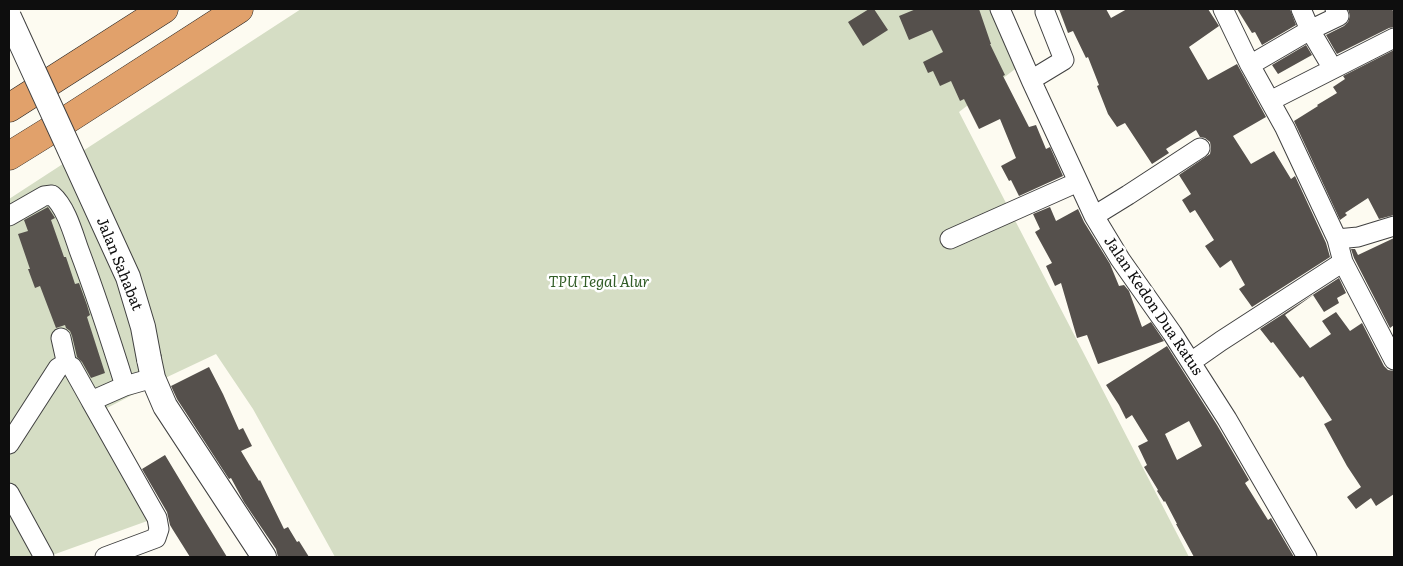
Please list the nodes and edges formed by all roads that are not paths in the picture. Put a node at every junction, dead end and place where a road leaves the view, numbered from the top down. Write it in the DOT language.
graph roads {
  1 [pos="164,9"];
  2 [pos="239,9"];
  3 [pos="1000,9"];
  4 [pos="1223,9"];
  5 [pos="1300,9"];
  6 [pos="1335,9"];
  7 [pos="1044,12"];
  8 [pos="9,16"];
  9 [pos="1310,30"];
  10 [pos="1394,38"];
  11 [pos="1250,65"];
  12 [pos="1333,69"];
  13 [pos="1031,80"];
  14 [pos="1270,102"];
  15 [pos="9,108"];
  16 [pos="1200,148"];
  17 [pos="9,156"];
  18 [pos="1078,182"];
  19 [pos="9,216"];
  20 [pos="1094,216"];
  21 [pos="1394,226"];
  22 [pos="950,239"];
  23 [pos="1337,239"];
  24 [pos="1343,262"];
  25 [pos="61,338"];
  26 [pos="1394,360"];
  27 [pos="1191,362"];
  28 [pos="67,365"];
  29 [pos="151,368"];
  30 [pos="125,386"];
  31 [pos="91,401"];
  32 [pos="9,444"];
  33 [pos="9,493"];
  34 [pos="44,557"];
  35 [pos="105,557"];
  36 [pos="264,557"];
  37 [pos="1307,557"];
  1 -- 15 [label="highway"];
  2 -- 17 [label="highway"];
  3 -- 13 [label="street, Jalan Kedon Dua Ratus"];
  4 -- 11 [label="street"];
  5 -- 9 [label="street"];
  6 -- 9 [label="street"];
  7 -- 13 [label="street"];
  8 -- 29 [label="street, Jalan Sahabat, bridge"];
  9 -- 11 [label="street"];
  9 -- 12 [label="street"];
  10 -- 12 [label="street"];
  11 -- 14 [label="street"];
  12 -- 14 [label="street"];
  13 -- 18 [label="street, Jalan Kedon Dua Ratus"];
  14 -- 23 [label="street"];
  16 -- 20 [label="street"];
  18 -- 20 [label="street, Jalan Kedon Dua Ratus"];
  18 -- 22 [label="street"];
  19 -- 30 [label="street"];
  20 -- 27 [label="street, Jalan Kedon Dua Ratus"];
  21 -- 23 [label="street"];
  23 -- 24 [label="street"];
  24 -- 26 [label="street"];
  24 -- 27 [label="street"];
  25 -- 28 [label="street"];
  27 -- 37 [label="street, Jalan Kedon Dua Ratus"];
  28 -- 31 [label="street"];
  28 -- 32 [label="street"];
  29 -- 30 [label="street"];
  29 -- 36 [label="street, Jalan Sahabat"];
  30 -- 31 [label="street"];
  31 -- 35 [label="street"];
  33 -- 34 [label="street"];
}
